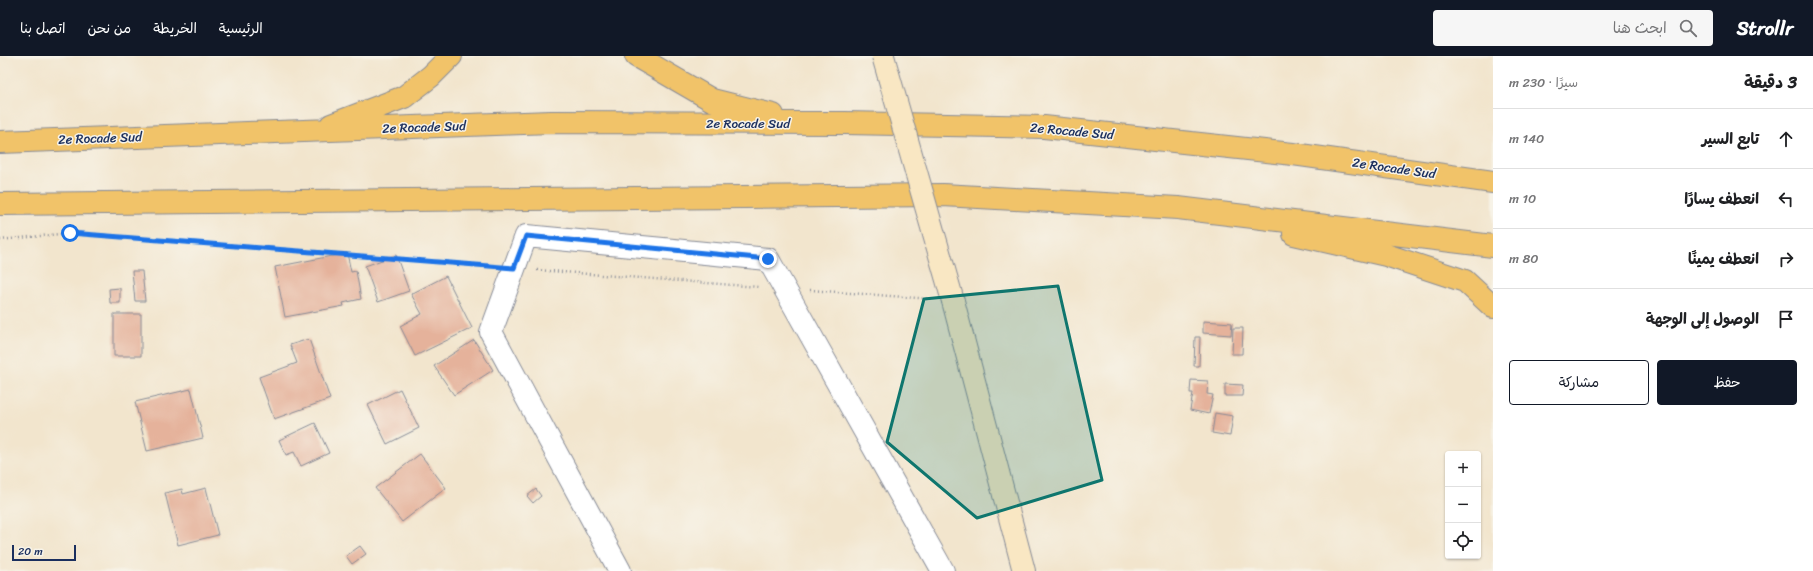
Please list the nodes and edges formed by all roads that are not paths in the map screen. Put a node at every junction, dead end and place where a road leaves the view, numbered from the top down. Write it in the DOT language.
graph roads {
  1 [pos="451,56"];
  2 [pos="636,56"];
  3 [pos="883,56"];
  4 [pos="807,123"];
  5 [pos="314,131"];
  6 [pos="0,142"];
  7 [pos="1493,182"];
  8 [pos="0,204"];
  9 [pos="1178,208"];
  10 [pos="1493,246"];
  11 [pos="1493,306"];
  12 [pos="620,571"];
  13 [pos="944,571"];
  14 [pos="1024,571"];
  1 -- 5 [label="highway"];
  2 -- 4 [label="highway"];
  3 -- 14 [label="main road, bridge"];
  4 -- 5 [label="highway, 2e Rocade Sud"];
  4 -- 7 [label="highway, 2e Rocade Sud"];
  5 -- 6 [label="highway, 2e Rocade Sud"];
  8 -- 9 [label="highway"];
  9 -- 10 [label="highway"];
  9 -- 11 [label="highway"];
  12 -- 13 [label="street"];
}
